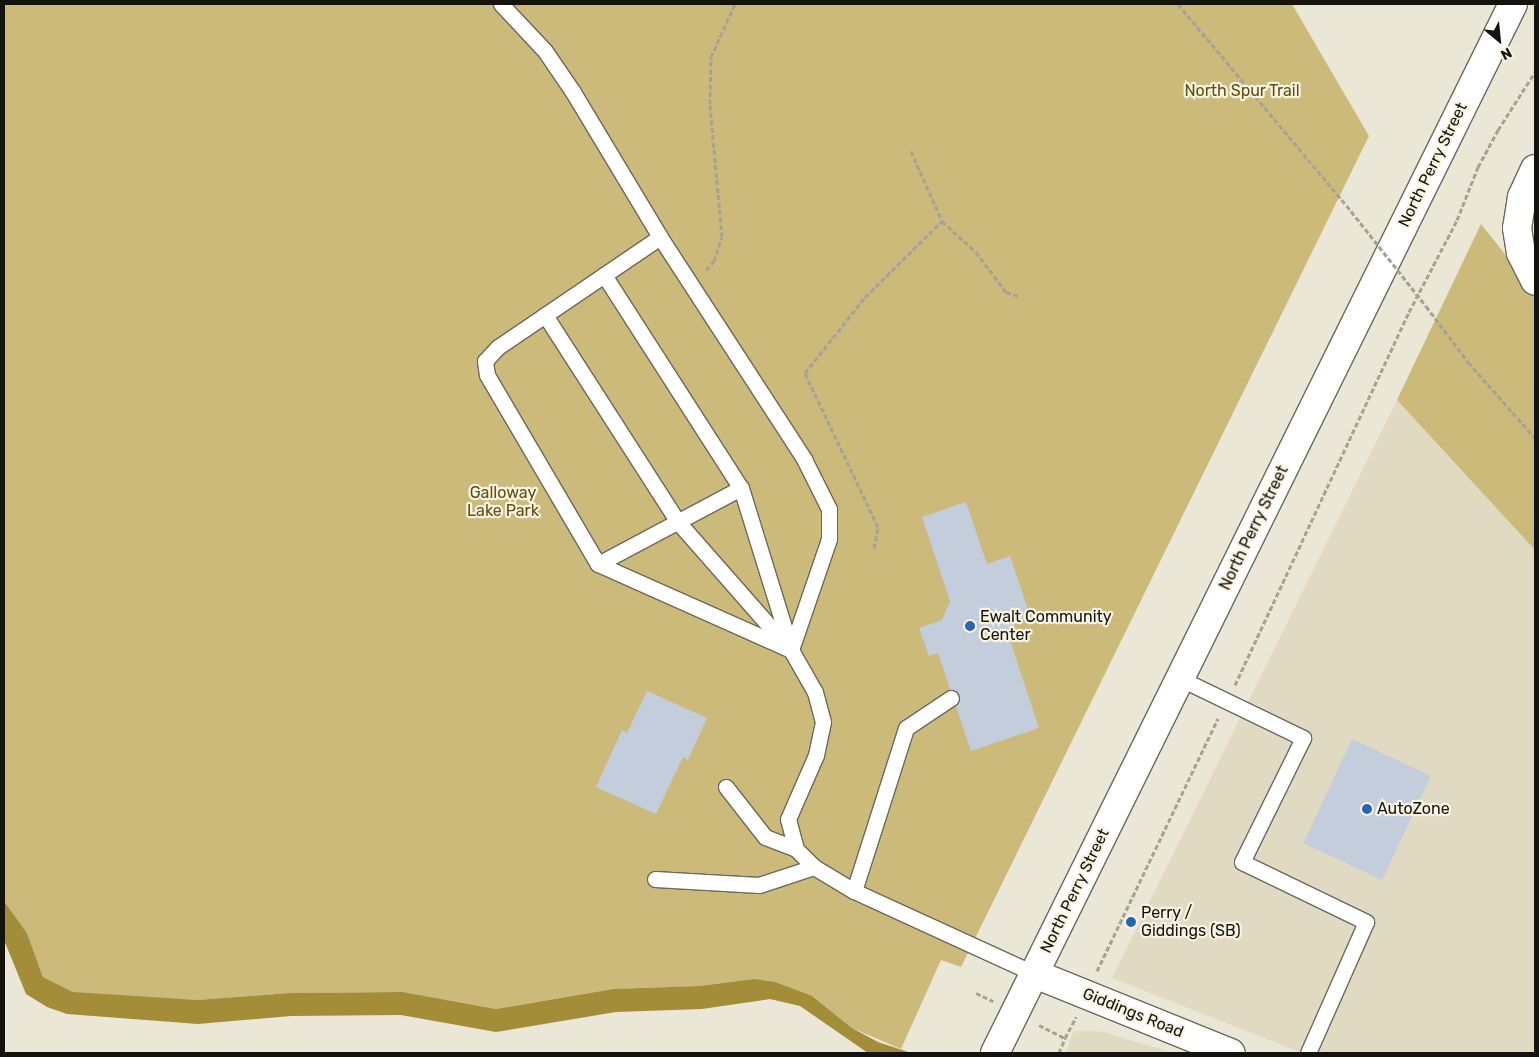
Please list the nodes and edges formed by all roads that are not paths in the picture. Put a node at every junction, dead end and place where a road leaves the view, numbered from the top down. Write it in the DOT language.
graph roads {
  1 [pos="501,4"];
  2 [pos="1513,4"];
  3 [pos="1535,169"];
  4 [pos="660,237"];
  5 [pos="604,275"];
  6 [pos="1535,281"];
  7 [pos="545,315"];
  8 [pos="741,488"];
  9 [pos="678,522"];
  10 [pos="598,564"];
  11 [pos="791,650"];
  12 [pos="1179,678"];
  13 [pos="951,698"];
  14 [pos="726,787"];
  15 [pos="796,849"];
  16 [pos="814,867"];
  17 [pos="655,879"];
  18 [pos="854,891"];
  19 [pos="1035,974"];
  20 [pos="996,1053"];
  21 [pos="1231,1053"];
  22 [pos="1308,1053"];
  1 -- 4 [label="lane"];
  2 -- 12 [label="main road, North Perry Street"];
  3 -- 6 [label="main road"];
  4 -- 5 [label="lane"];
  4 -- 11 [label="lane"];
  5 -- 7 [label="lane"];
  5 -- 8 [label="lane"];
  7 -- 9 [label="lane"];
  7 -- 10 [label="lane"];
  8 -- 9 [label="lane"];
  8 -- 11 [label="lane"];
  9 -- 10 [label="lane"];
  9 -- 11 [label="lane"];
  10 -- 11 [label="lane"];
  11 -- 15 [label="lane"];
  12 -- 19 [label="main road, North Perry Street"];
  12 -- 22 [label="lane"];
  13 -- 18 [label="lane"];
  14 -- 15 [label="lane"];
  15 -- 16 [label="lane"];
  16 -- 17 [label="lane"];
  16 -- 18 [label="lane"];
  18 -- 19 [label="lane"];
  19 -- 20 [label="main road, North Perry Street"];
  19 -- 21 [label="main road, Giddings Road"];
}
